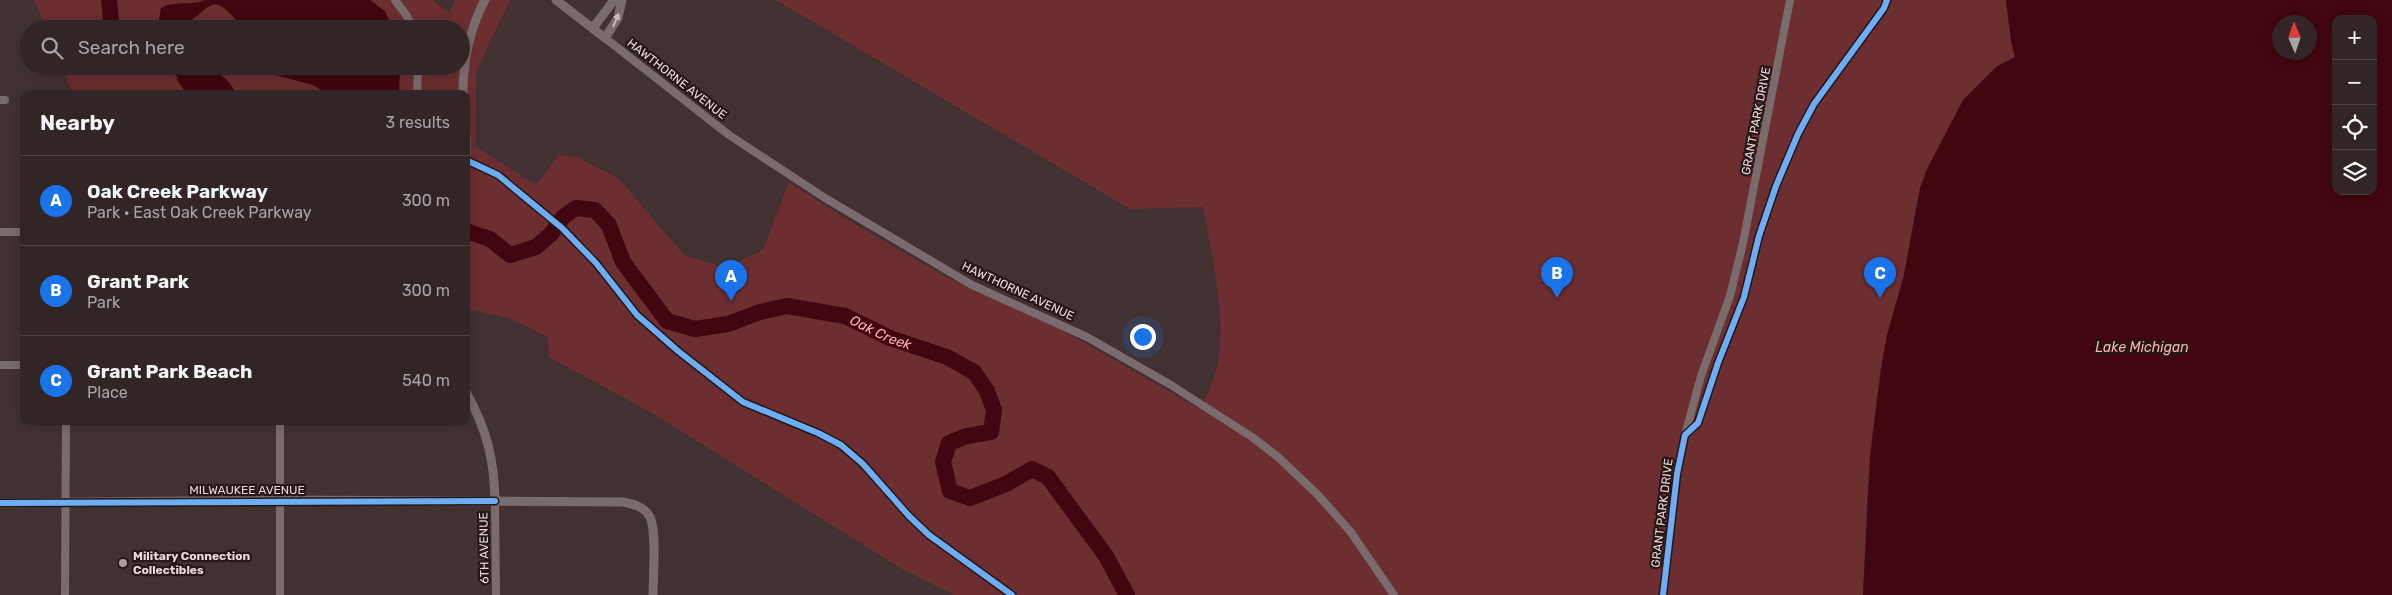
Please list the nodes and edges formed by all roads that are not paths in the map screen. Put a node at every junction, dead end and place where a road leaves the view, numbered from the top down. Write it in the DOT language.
graph roads {
  1 [pos="396,0"];
  2 [pos="485,0"];
  3 [pos="556,0"];
  4 [pos="614,0"];
  5 [pos="622,0"];
  6 [pos="1790,0"];
  7 [pos="409,20"];
  8 [pos="592,28"];
  9 [pos="470,35"];
  10 [pos="605,38"];
  11 [pos="418,75"];
  12 [pos="464,75"];
  13 [pos="417,90"];
  14 [pos="463,90"];
  15 [pos="470,162"];
  16 [pos="0,232"];
  17 [pos="20,232"];
  18 [pos="0,365"];
  19 [pos="20,365"];
  20 [pos="470,400"];
  21 [pos="66,425"];
  22 [pos="280,425"];
  23 [pos="280,500"];
  24 [pos="495,501"];
  25 [pos="0,503"];
  26 [pos="64,503"];
  27 [pos="65,595"];
  28 [pos="280,595"];
  29 [pos="496,595"];
  30 [pos="653,595"];
  31 [pos="1012,595"];
  32 [pos="1394,595"];
  33 [pos="1663,595"];
  1 -- 7 [label="street"];
  2 -- 9 [label="street"];
  3 -- 8 [label="street, HAWTHORNE AVENUE"];
  4 -- 8 [label="street"];
  10 -- 5 [label="street, one-way"];
  6 -- 33 [label="street, GRANT PARK DRIVE"];
  8 -- 10 [label="street, HAWTHORNE AVENUE"];
  10 -- 32 [label="street, HAWTHORNE AVENUE"];
  11 -- 13 [label="street"];
  12 -- 14 [label="street"];
  15 -- 31 [label="street"];
  16 -- 17 [label="street"];
  18 -- 19 [label="street"];
  20 -- 24 [label="street"];
  21 -- 26 [label="street"];
  22 -- 23 [label="street"];
  23 -- 24 [label="street, MILWAUKEE AVENUE"];
  23 -- 26 [label="street, MILWAUKEE AVENUE"];
  23 -- 28 [label="street"];
  24 -- 29 [label="street, 6TH AVENUE"];
  24 -- 30 [label="street, MILWAUKEE AVENUE"];
  25 -- 26 [label="street, MILWAUKEE AVENUE"];
  26 -- 27 [label="street"];
}
